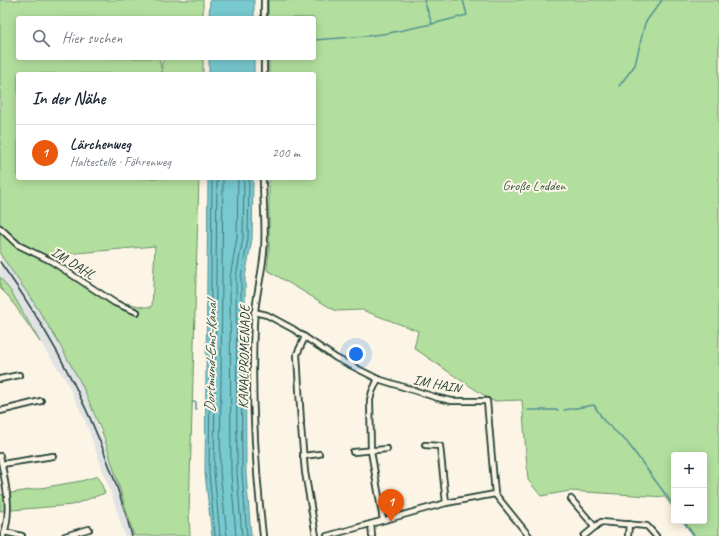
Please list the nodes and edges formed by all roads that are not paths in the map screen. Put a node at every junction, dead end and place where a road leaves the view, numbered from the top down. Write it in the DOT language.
graph roads {
  1 [pos="264,0"];
  2 [pos="264,16"];
  3 [pos="264,60"];
  4 [pos="264,72"];
  5 [pos="263,180"];
  6 [pos="0,228"];
  7 [pos="137,312"];
  8 [pos="254,312"];
  9 [pos="305,337"];
  10 [pos="19,375"];
  11 [pos="0,379"];
  12 [pos="378,379"];
  13 [pos="41,401"];
  14 [pos="0,411"];
  15 [pos="425,445"];
  16 [pos="387,449"];
  17 [pos="371,451"];
  18 [pos="353,452"];
  19 [pos="319,454"];
  20 [pos="0,456"];
  21 [pos="53,456"];
  22 [pos="303,456"];
  23 [pos="2,464"];
  24 [pos="495,494"];
  25 [pos="571,499"];
  26 [pos="446,503"];
  27 [pos="383,520"];
  28 [pos="371,524"];
  29 [pos="629,524"];
  30 [pos="595,527"];
  31 [pos="89,529"];
  32 [pos="4,534"];
  33 [pos="22,536"];
  34 [pos="64,536"];
  35 [pos="263,536"];
  36 [pos="316,536"];
  37 [pos="327,536"];
  38 [pos="372,536"];
  39 [pos="529,536"];
  40 [pos="584,536"];
  41 [pos="628,536"];
  42 [pos="656,536"];
  1 -- 2 [label="street"];
  3 -- 4 [label="street"];
  5 -- 8 [label="street, KANALPROMENADE"];
  6 -- 7 [label="street, IM DAHL"];
  8 -- 9 [label="street, IM HAIN"];
  8 -- 35 [label="street, KANALPROMENADE"];
  9 -- 12 [label="street, IM HAIN"];
  9 -- 22 [label="street"];
  10 -- 11 [label="street"];
  12 -- 17 [label="street"];
  12 -- 24 [label="street, IM HAIN"];
  13 -- 14 [label="street"];
  15 -- 26 [label="street"];
  16 -- 17 [label="street"];
  17 -- 18 [label="street"];
  17 -- 27 [label="street"];
  19 -- 22 [label="street"];
  20 -- 23 [label="street"];
  21 -- 23 [label="street"];
  22 -- 36 [label="street"];
  23 -- 32 [label="street"];
  24 -- 26 [label="street"];
  24 -- 39 [label="street"];
  25 -- 30 [label="street"];
  26 -- 27 [label="street"];
  27 -- 28 [label="street"];
  28 -- 37 [label="street"];
  28 -- 38 [label="street"];
  29 -- 30 [label="street"];
  29 -- 41 [label="street"];
  29 -- 42 [label="street"];
  30 -- 40 [label="street"];
  31 -- 34 [label="street"];
  32 -- 33 [label="street"];
}
